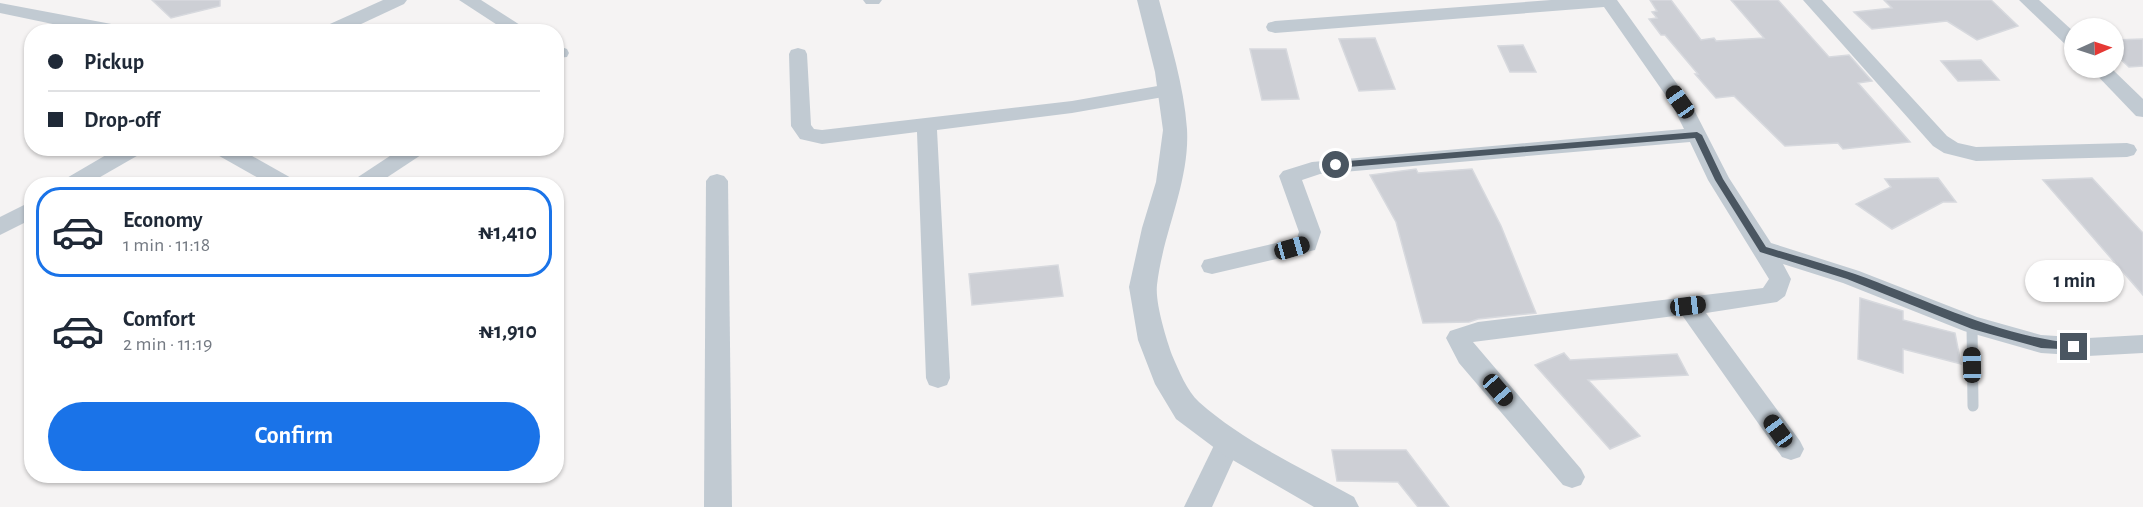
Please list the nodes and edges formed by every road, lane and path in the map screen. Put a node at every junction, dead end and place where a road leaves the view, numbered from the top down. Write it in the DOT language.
graph roads {
  1 [pos="51,0"];
  2 [pos="398,0"];
  3 [pos="468,0"];
  4 [pos="1148,0"];
  5 [pos="1608,0"];
  6 [pos="1812,0"];
  7 [pos="2028,0"];
  8 [pos="8,9"];
  9 [pos="82,24"];
  10 [pos="346,24"];
  11 [pos="508,24"];
  12 [pos="1275,27"];
  13 [pos="2064,33"];
  14 [pos="798,54"];
  15 [pos="2110,78"];
  16 [pos="1169,90"];
  17 [pos="2143,111"];
  18 [pos="927,124"];
  19 [pos="1697,135"];
  20 [pos="2127,150"];
  21 [pos="121,156"];
  22 [pos="234,156"];
  23 [pos="405,156"];
  24 [pos="86,177"];
  25 [pos="272,177"];
  26 [pos="374,177"];
  27 [pos="717,181"];
  28 [pos="24,214"];
  29 [pos="0,227"];
  30 [pos="1763,249"];
  31 [pos="1212,266"];
  32 [pos="1688,306"];
  33 [pos="1972,325"];
  34 [pos="2143,345"];
  35 [pos="938,378"];
  36 [pos="1973,406"];
  37 [pos="1228,441"];
  38 [pos="1791,449"];
  39 [pos="1572,477"];
  40 [pos="718,507"];
  41 [pos="1198,507"];
  42 [pos="1343,507"];
  1 -- 8 [label="street"];
  2 -- 10 [label="street"];
  3 -- 11 [label="street"];
  4 -- 16 [label="street"];
  5 -- 12 [label="street"];
  5 -- 19 [label="street"];
  6 -- 20 [label="street"];
  7 -- 13 [label="street"];
  8 -- 9 [label="street"];
  14 -- 18 [label="street"];
  15 -- 17 [label="street"];
  16 -- 18 [label="street"];
  16 -- 37 [label="street"];
  18 -- 35 [label="street"];
  19 -- 30 [label="street"];
  19 -- 31 [label="street"];
  21 -- 24 [label="street"];
  22 -- 25 [label="street"];
  23 -- 26 [label="street"];
  27 -- 40 [label="street"];
  28 -- 29 [label="street"];
  30 -- 32 [label="street"];
  30 -- 33 [label="street"];
  32 -- 38 [label="street"];
  32 -- 39 [label="street"];
  33 -- 34 [label="street"];
  33 -- 36 [label="lane"];
  37 -- 41 [label="street"];
  37 -- 42 [label="street"];
}
